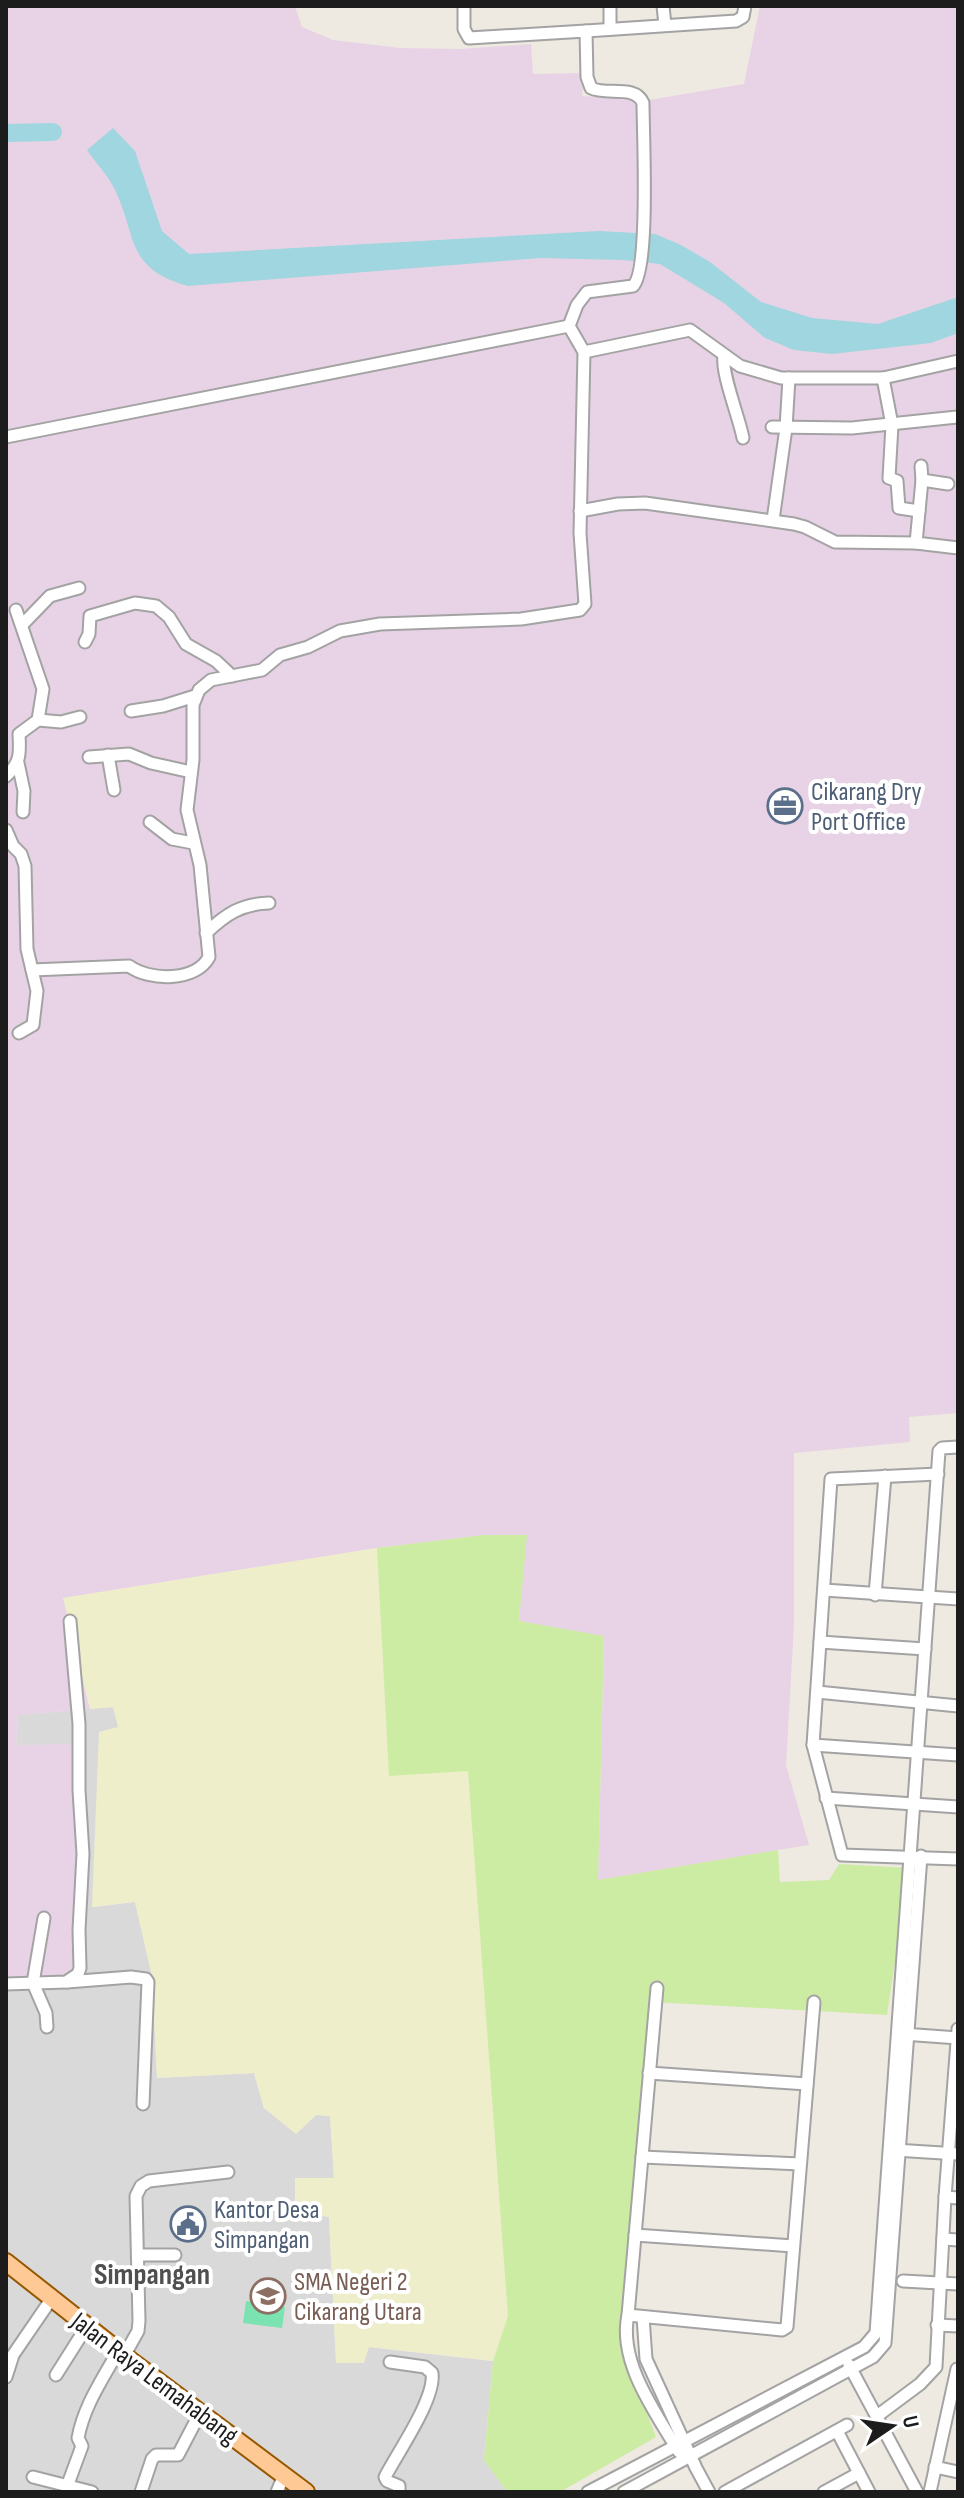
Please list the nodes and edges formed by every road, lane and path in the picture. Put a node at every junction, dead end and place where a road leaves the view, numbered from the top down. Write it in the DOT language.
graph roads {
  1 [pos="464,6"];
  2 [pos="610,6"];
  3 [pos="663,6"];
  4 [pos="745,6"];
  5 [pos="665,25"];
  6 [pos="610,29"];
  7 [pos="586,31"];
  8 [pos="569,326"];
  9 [pos="584,352"];
  10 [pos="724,356"];
  11 [pos="958,361"];
  12 [pos="789,378"];
  13 [pos="883,378"];
  14 [pos="957,417"];
  15 [pos="892,425"];
  16 [pos="772,427"];
  17 [pos="786,428"];
  18 [pos="6,437"];
  19 [pos="743,438"];
  20 [pos="921,466"];
  21 [pos="922,480"];
  22 [pos="948,484"];
  23 [pos="580,511"];
  24 [pos="919,511"];
  25 [pos="773,520"];
  26 [pos="916,543"];
  27 [pos="958,548"];
  28 [pos="79,588"];
  29 [pos="16,610"];
  30 [pos="22,625"];
  31 [pos="85,642"];
  32 [pos="232,676"];
  33 [pos="195,696"];
  34 [pos="131,711"];
  35 [pos="80,717"];
  36 [pos="38,720"];
  37 [pos="108,755"];
  38 [pos="89,757"];
  39 [pos="11,771"];
  40 [pos="191,772"];
  41 [pos="114,790"];
  42 [pos="23,812"];
  43 [pos="150,822"];
  44 [pos="6,830"];
  45 [pos="193,843"];
  46 [pos="269,903"];
  47 [pos="206,933"];
  48 [pos="32,970"];
  49 [pos="19,1033"];
  50 [pos="958,1447"];
  51 [pos="938,1474"];
  52 [pos="885,1476"];
  53 [pos="824,1590"];
  54 [pos="875,1595"];
  55 [pos="929,1597"];
  56 [pos="958,1599"];
  57 [pos="70,1621"];
  58 [pos="820,1642"];
  59 [pos="925,1649"];
  60 [pos="817,1692"];
  61 [pos="921,1702"];
  62 [pos="958,1706"];
  63 [pos="813,1745"];
  64 [pos="918,1752"];
  65 [pos="958,1755"];
  66 [pos="826,1798"];
  67 [pos="914,1804"];
  68 [pos="958,1807"];
  69 [pos="916,1856"];
  70 [pos="958,1859"];
  71 [pos="44,1918"];
  72 [pos="66,1982"];
  73 [pos="33,1983"];
  74 [pos="6,1984"];
  75 [pos="657,1988"];
  76 [pos="814,2002"];
  77 [pos="47,2027"];
  78 [pos="958,2029"];
  79 [pos="903,2034"];
  80 [pos="958,2038"];
  81 [pos="649,2073"];
  82 [pos="807,2084"];
  83 [pos="143,2104"];
  84 [pos="894,2150"];
  85 [pos="954,2154"];
  86 [pos="642,2157"];
  87 [pos="800,2164"];
  88 [pos="228,2172"];
  89 [pos="945,2197"];
  90 [pos="958,2198"];
  91 [pos="635,2235"];
  92 [pos="943,2239"];
  93 [pos="958,2240"];
  94 [pos="793,2246"];
  95 [pos="139,2255"];
  96 [pos="175,2255"];
  97 [pos="887,2257"];
  98 [pos="6,2262"];
  99 [pos="903,2281"];
  100 [pos="940,2283"];
  101 [pos="958,2284"];
  102 [pos="52,2298"];
  103 [pos="628,2315"];
  104 [pos="643,2317"];
  105 [pos="937,2325"];
  106 [pos="87,2326"];
  107 [pos="958,2326"];
  108 [pos="121,2353"];
  109 [pos="845,2357"];
  110 [pos="390,2362"];
  111 [pos="936,2367"];
  112 [pos="851,2369"];
  113 [pos="958,2369"];
  114 [pos="56,2375"];
  115 [pos="6,2377"];
  116 [pos="200,2413"];
  117 [pos="877,2416"];
  118 [pos="680,2444"];
  119 [pos="687,2457"];
  120 [pos="935,2467"];
  121 [pos="958,2472"];
  122 [pos="859,2473"];
  123 [pos="284,2475"];
  124 [pos="33,2477"];
  125 [pos="68,2484"];
  126 [pos="92,2492"];
  127 [pos="141,2492"];
  128 [pos="277,2492"];
  129 [pos="306,2492"];
  130 [pos="399,2492"];
  131 [pos="588,2492"];
  132 [pos="624,2492"];
  133 [pos="709,2492"];
  134 [pos="725,2492"];
  135 [pos="824,2492"];
  136 [pos="869,2492"];
  137 [pos="917,2492"];
  138 [pos="930,2492"];
  1 -- 7 [label="street"];
  2 -- 6 [label="street"];
  3 -- 5 [label="street"];
  4 -- 5 [label="street"];
  5 -- 6 [label="street"];
  6 -- 7 [label="street"];
  7 -- 8 [label="street"];
  8 -- 9 [label="street"];
  8 -- 18 [label="street"];
  9 -- 10 [label="street"];
  9 -- 23 [label="street"];
  10 -- 12 [label="street"];
  10 -- 19 [label="street"];
  11 -- 13 [label="street"];
  12 -- 13 [label="street"];
  12 -- 17 [label="street"];
  13 -- 15 [label="street"];
  14 -- 15 [label="street"];
  15 -- 17 [label="street"];
  15 -- 24 [label="street"];
  16 -- 17 [label="street"];
  17 -- 25 [label="street"];
  20 -- 21 [label="street"];
  21 -- 22 [label="street"];
  21 -- 24 [label="street"];
  23 -- 25 [label="street"];
  23 -- 32 [label="street"];
  24 -- 26 [label="street"];
  25 -- 26 [label="street"];
  26 -- 27 [label="street"];
  28 -- 30 [label="street"];
  29 -- 30 [label="street"];
  30 -- 36 [label="street"];
  31 -- 32 [label="street"];
  32 -- 33 [label="street"];
  33 -- 34 [label="street"];
  33 -- 40 [label="street"];
  35 -- 36 [label="street"];
  36 -- 39 [label="street"];
  37 -- 38 [label="street"];
  37 -- 40 [label="street"];
  37 -- 41 [label="street"];
  39 -- 42 [label="street"];
  40 -- 45 [label="street"];
  43 -- 45 [label="street"];
  44 -- 48 [label="street"];
  45 -- 47 [label="street"];
  46 -- 47 [label="street"];
  47 -- 48 [label="street"];
  48 -- 49 [label="street"];
  50 -- 51 [label="street"];
  51 -- 52 [label="street"];
  51 -- 55 [label="street"];
  52 -- 53 [label="street"];
  52 -- 54 [label="street"];
  53 -- 54 [label="street"];
  53 -- 58 [label="street"];
  54 -- 55 [label="street"];
  55 -- 56 [label="street"];
  55 -- 59 [label="street"];
  57 -- 72 [label="street"];
  58 -- 59 [label="street"];
  58 -- 60 [label="street"];
  59 -- 61 [label="street"];
  60 -- 61 [label="street"];
  60 -- 63 [label="street"];
  61 -- 62 [label="street"];
  61 -- 64 [label="street"];
  63 -- 64 [label="street"];
  63 -- 66 [label="street"];
  64 -- 65 [label="street"];
  64 -- 67 [label="street"];
  66 -- 67 [label="street"];
  66 -- 69 [label="street"];
  67 -- 68 [label="street"];
  67 -- 69 [label="street"];
  69 -- 70 [label="street"];
  69 -- 79 [label="street"];
  71 -- 73 [label="street"];
  72 -- 73 [label="street"];
  72 -- 83 [label="street"];
  73 -- 74 [label="street"];
  73 -- 77 [label="street"];
  75 -- 81 [label="street"];
  76 -- 82 [label="street"];
  78 -- 80 [label="street"];
  79 -- 80 [label="street"];
  79 -- 84 [label="street"];
  80 -- 85 [label="street"];
  81 -- 82 [label="street"];
  81 -- 86 [label="street"];
  82 -- 87 [label="street"];
  84 -- 85 [label="street"];
  84 -- 97 [label="street"];
  85 -- 89 [label="street"];
  86 -- 87 [label="street"];
  86 -- 91 [label="street"];
  87 -- 94 [label="street"];
  88 -- 95 [label="street"];
  89 -- 90 [label="street"];
  89 -- 92 [label="street"];
  91 -- 94 [label="street"];
  91 -- 103 [label="street"];
  92 -- 93 [label="street"];
  92 -- 100 [label="street"];
  94 -- 104 [label="street"];
  95 -- 96 [label="street"];
  95 -- 108 [label="street"];
  97 -- 109 [label="street"];
  97 -- 112 [label="street"];
  98 -- 102 [label="main road, Jalan Raya Lemahabang"];
  99 -- 100 [label="street"];
  100 -- 101 [label="street"];
  100 -- 105 [label="street"];
  102 -- 106 [label="main road, Jalan Raya Lemahabang"];
  102 -- 115 [label="street"];
  103 -- 104 [label="street"];
  103 -- 118 [label="street"];
  104 -- 118 [label="street"];
  105 -- 107 [label="street"];
  105 -- 111 [label="street"];
  106 -- 108 [label="main road, Jalan Raya Lemahabang"];
  106 -- 114 [label="street"];
  108 -- 116 [label="main road, Jalan Raya Lemahabang"];
  108 -- 125 [label="street"];
  109 -- 112 [label="street"];
  109 -- 118 [label="street"];
  110 -- 130 [label="street"];
  111 -- 113 [label="street"];
  111 -- 117 [label="street"];
  112 -- 117 [label="street"];
  112 -- 119 [label="street"];
  113 -- 120 [label="street"];
  116 -- 123 [label="main road, Jalan Raya Lemahabang"];
  116 -- 127 [label="street"];
  117 -- 137 [label="street"];
  118 -- 119 [label="street"];
  118 -- 131 [label="street"];
  119 -- 132 [label="street"];
  119 -- 133 [label="street"];
  120 -- 121 [label="street"];
  120 -- 138 [label="street"];
  122 -- 134 [label="street"];
  122 -- 135 [label="street"];
  122 -- 136 [label="street"];
  123 -- 128 [label="street"];
  123 -- 129 [label="main road, Jalan Raya Lemahabang"];
  124 -- 125 [label="street"];
  125 -- 126 [label="street"];
}
